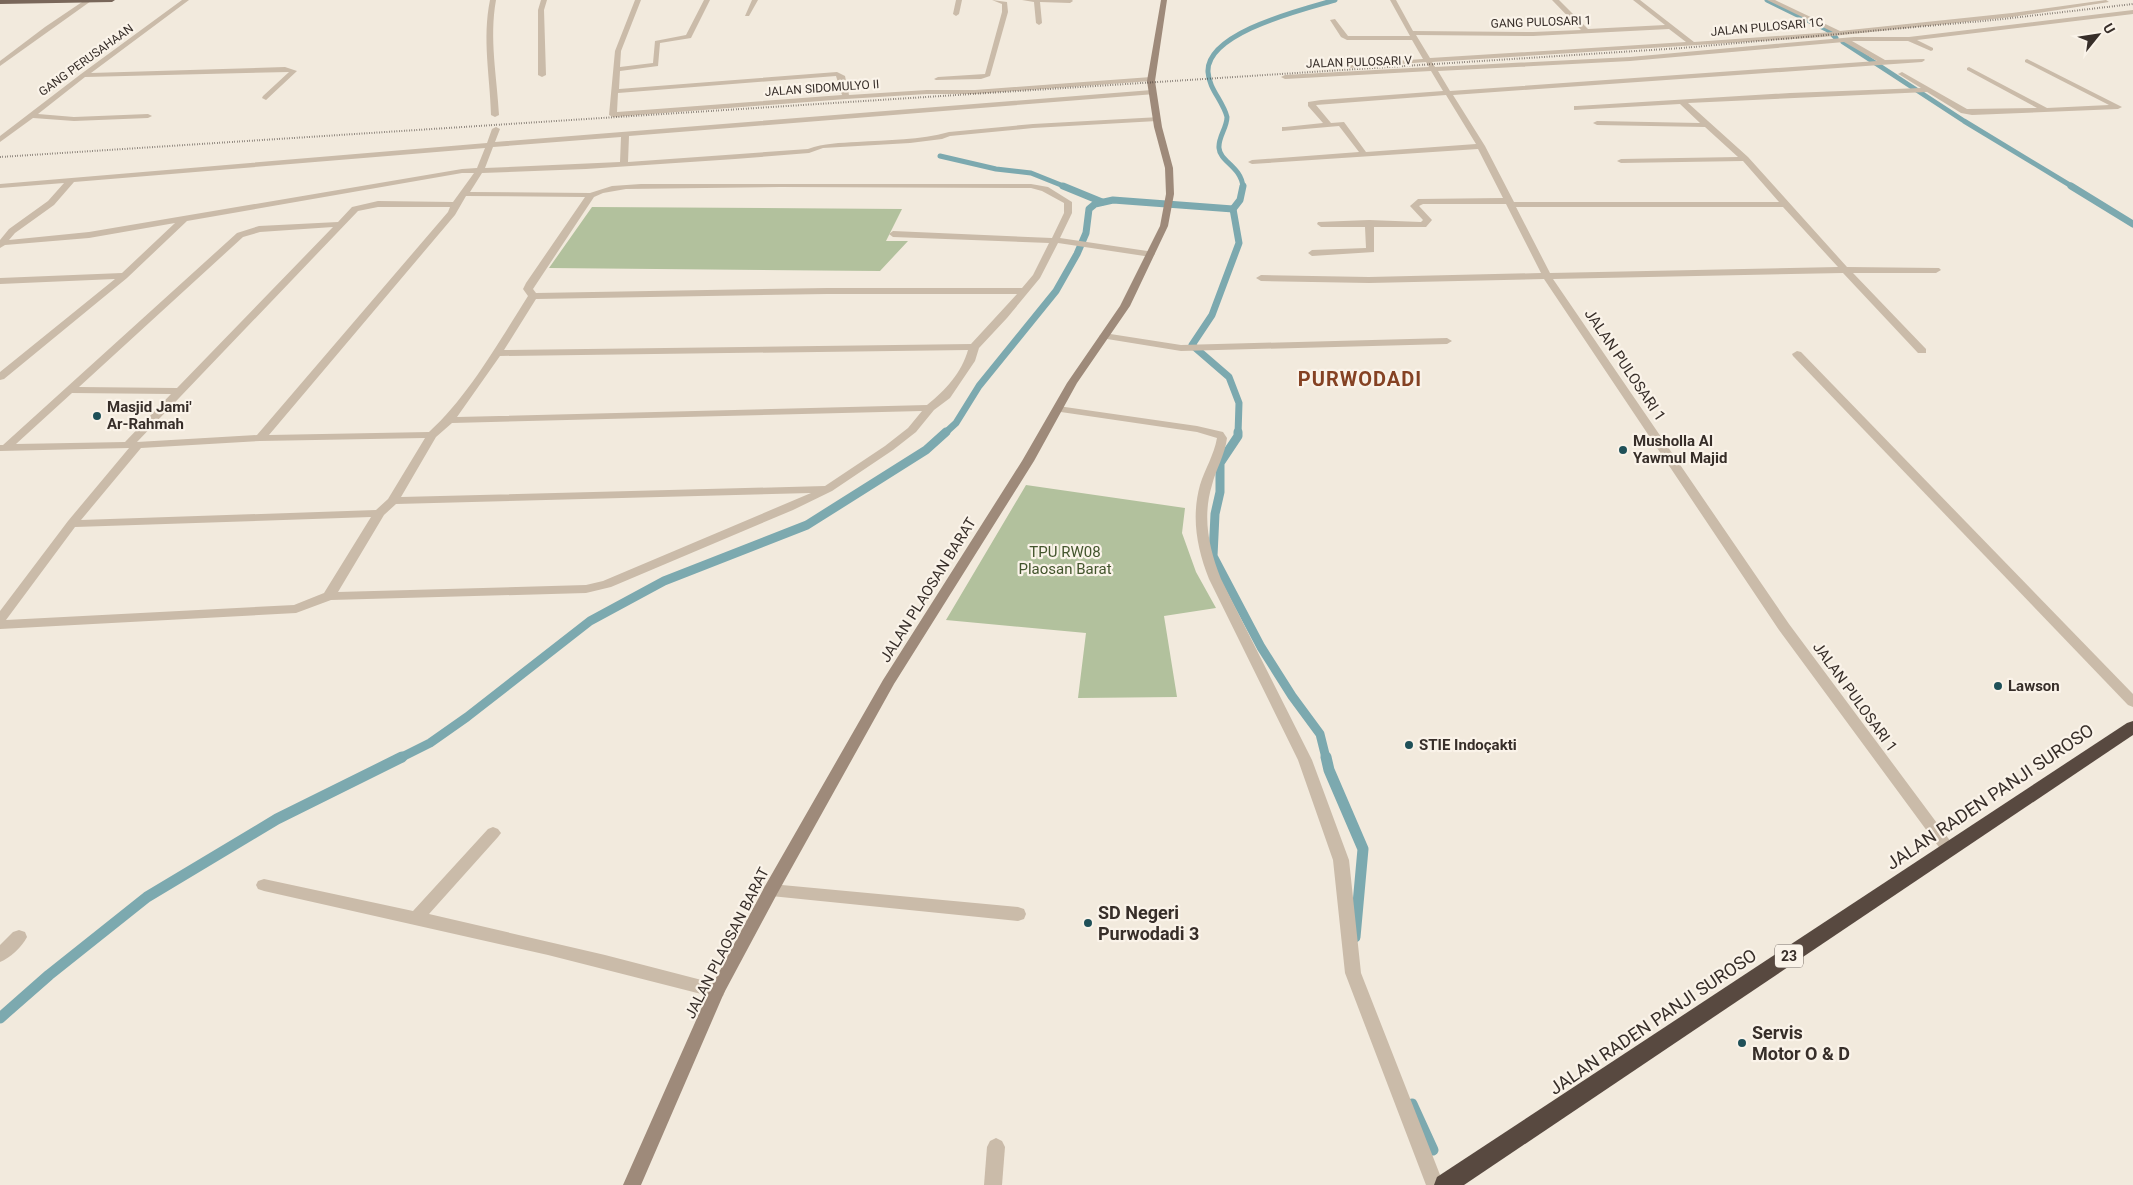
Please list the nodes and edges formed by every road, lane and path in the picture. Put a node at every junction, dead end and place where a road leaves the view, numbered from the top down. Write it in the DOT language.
graph roads {
  1 [pos="112,0"];
  2 [pos="186,0"];
  3 [pos="493,0"];
  4 [pos="544,0"];
  5 [pos="638,0"];
  6 [pos="706,0"];
  7 [pos="755,0"];
  8 [pos="959,0"];
  9 [pos="995,0"];
  10 [pos="1025,0"];
  11 [pos="1164,0"];
  12 [pos="1393,0"];
  13 [pos="1555,0"];
  14 [pos="1636,0"];
  15 [pos="1770,0"];
  16 [pos="88,1"];
  17 [pos="1037,1"];
  18 [pos="1070,1"];
  19 [pos="0,2"];
  20 [pos="2106,2"];
  21 [pos="2133,12"];
  22 [pos="956,14"];
  23 [pos="747,15"];
  24 [pos="1333,20"];
  25 [pos="1039,23"];
  26 [pos="1670,27"];
  27 [pos="1586,31"];
  28 [pos="1837,32"];
  29 [pos="1413,36"];
  30 [pos="1909,39"];
  31 [pos="1845,40"];
  32 [pos="1693,44"];
  33 [pos="1932,49"];
  34 [pos="1428,60"];
  35 [pos="1922,60"];
  36 [pos="2026,61"];
  37 [pos="1880,62"];
  38 [pos="0,64"];
  39 [pos="1314,68"];
  40 [pos="618,69"];
  41 [pos="1969,69"];
  42 [pos="1434,71"];
  43 [pos="1902,74"];
  44 [pos="83,75"];
  45 [pos="542,76"];
  46 [pos="1285,77"];
  47 [pos="1151,79"];
  48 [pos="938,80"];
  49 [pos="1928,90"];
  50 [pos="615,91"];
  51 [pos="1152,92"];
  52 [pos="1447,93"];
  53 [pos="846,97"];
  54 [pos="266,98"];
  55 [pos="1681,101"];
  56 [pos="1576,108"];
  57 [pos="2046,110"];
  58 [pos="30,115"];
  59 [pos="495,115"];
  60 [pos="148,116"];
  61 [pos="1158,123"];
  62 [pos="1598,123"];
  63 [pos="1709,124"];
  64 [pos="1329,125"];
  65 [pos="496,129"];
  66 [pos="1285,129"];
  67 [pos="1116,130"];
  68 [pos="625,136"];
  69 [pos="0,140"];
  70 [pos="490,146"];
  71 [pos="1481,146"];
  72 [pos="854,150"];
  73 [pos="809,151"];
  74 [pos="1366,154"];
  75 [pos="1745,159"];
  76 [pos="1621,161"];
  77 [pos="1252,162"];
  78 [pos="624,164"];
  79 [pos="480,170"];
  80 [pos="71,180"];
  81 [pos="0,186"];
  82 [pos="464,194"];
  83 [pos="591,195"];
  84 [pos="1510,203"];
  85 [pos="1786,204"];
  86 [pos="454,205"];
  87 [pos="185,218"];
  88 [pos="1369,223"];
  89 [pos="340,224"];
  90 [pos="1321,224"];
  91 [pos="893,234"];
  92 [pos="1055,240"];
  93 [pos="0,244"];
  94 [pos="1151,254"];
  95 [pos="1312,254"];
  96 [pos="1844,269"];
  97 [pos="1936,270"];
  98 [pos="124,276"];
  99 [pos="1547,276"];
  100 [pos="1261,278"];
  101 [pos="0,281"];
  102 [pos="1025,291"];
  103 [pos="533,296"];
  104 [pos="1104,336"];
  105 [pos="1447,341"];
  106 [pos="974,347"];
  107 [pos="1922,351"];
  108 [pos="497,353"];
  109 [pos="1797,354"];
  110 [pos="0,377"];
  111 [pos="69,390"];
  112 [pos="179,391"];
  113 [pos="930,408"];
  114 [pos="1058,409"];
  115 [pos="450,420"];
  116 [pos="432,435"];
  117 [pos="260,438"];
  118 [pos="133,445"];
  119 [pos="3,448"];
  120 [pos="828,489"];
  121 [pos="394,501"];
  122 [pos="379,512"];
  123 [pos="72,524"];
  124 [pos="329,596"];
  125 [pos="0,620"];
  126 [pos="0,626"];
  127 [pos="2133,702"];
  128 [pos="2133,727"];
  129 [pos="493,833"];
  130 [pos="1949,850"];
  131 [pos="264,885"];
  132 [pos="772,890"];
  133 [pos="1018,914"];
  134 [pos="416,918"];
  135 [pos="19,937"];
  136 [pos="0,955"];
  137 [pos="717,992"];
  138 [pos="996,1147"];
  139 [pos="632,1185"];
  140 [pos="993,1185"];
  141 [pos="1434,1185"];
  142 [pos="1445,1185"];
  1 -- 16 [label="main road"];
  2 -- 44 [label="street, GANG PERUSAHAAN"];
  3 -- 59 [label="street"];
  4 -- 45 [label="street"];
  5 -- 40 [label="street, JALAN SIDOMULYO II"];
  6 -- 40 [label="street"];
  7 -- 23 [label="street"];
  8 -- 22 [label="street"];
  9 -- 48 [label="street"];
  10 -- 17 [label="street"];
  11 -- 47 [label="street, JALAN PLAOSAN BARAT"];
  12 -- 29 [label="street, JALAN PULOSARI 1"];
  13 -- 27 [label="street"];
  14 -- 26 [label="street"];
  15 -- 28 [label="street"];
  16 -- 19 [label="main road"];
  16 -- 38 [label="street"];
  17 -- 18 [label="street"];
  17 -- 25 [label="street"];
  20 -- 28 [label="street, JALAN PULOSARI 1C"];
  21 -- 30 [label="street, JALAN PULOSARI V"];
  24 -- 29 [label="street, GANG PULOSARI 1"];
  26 -- 27 [label="street, GANG PULOSARI 1"];
  26 -- 32 [label="street"];
  27 -- 29 [label="street, GANG PULOSARI 1"];
  28 -- 32 [label="street, JALAN PULOSARI 1C"];
  29 -- 34 [label="street, JALAN PULOSARI 1"];
  30 -- 31 [label="street, JALAN PULOSARI V"];
  30 -- 33 [label="street"];
  31 -- 37 [label="street"];
  31 -- 42 [label="street, JALAN PULOSARI V"];
  32 -- 34 [label="street, JALAN PULOSARI 1C"];
  34 -- 39 [label="street, JALAN PULOSARI 1C"];
  34 -- 42 [label="street, JALAN PULOSARI 1"];
  35 -- 37 [label="street"];
  36 -- 57 [label="street"];
  37 -- 52 [label="street"];
  40 -- 50 [label="street, JALAN SIDOMULYO II"];
  41 -- 57 [label="street"];
  42 -- 46 [label="street, JALAN PULOSARI V"];
  42 -- 52 [label="street, JALAN PULOSARI 1"];
  43 -- 49 [label="street"];
  44 -- 54 [label="street"];
  44 -- 58 [label="street, GANG PERUSAHAAN"];
  47 -- 51 [label="street, JALAN PLAOSAN BARAT"];
  47 -- 53 [label="street, JALAN SIDOMULYO II"];
  49 -- 55 [label="street"];
  49 -- 57 [label="street"];
  50 -- 53 [label="street"];
  50 -- 53 [label="street, JALAN SIDOMULYO II"];
  51 -- 61 [label="street, JALAN PLAOSAN BARAT"];
  51 -- 68 [label="street"];
  52 -- 64 [label="street"];
  52 -- 71 [label="street, JALAN PULOSARI 1"];
  55 -- 56 [label="street"];
  55 -- 63 [label="street"];
  58 -- 60 [label="street"];
  58 -- 69 [label="street, GANG PERUSAHAAN"];
  61 -- 67 [label="street"];
  61 -- 73 [label="street"];
  61 -- 94 [label="street, JALAN PLAOSAN BARAT"];
  62 -- 63 [label="street"];
  63 -- 75 [label="street"];
  64 -- 66 [label="street"];
  64 -- 74 [label="street"];
  65 -- 70 [label="street"];
  68 -- 70 [label="street"];
  68 -- 78 [label="street"];
  70 -- 79 [label="street"];
  70 -- 80 [label="street"];
  71 -- 74 [label="street"];
  71 -- 84 [label="street, JALAN PULOSARI 1"];
  72 -- 73 [label="street"];
  73 -- 78 [label="street"];
  74 -- 77 [label="street"];
  75 -- 76 [label="street"];
  75 -- 85 [label="street"];
  78 -- 79 [label="street"];
  79 -- 82 [label="street"];
  79 -- 87 [label="street"];
  80 -- 81 [label="street"];
  80 -- 93 [label="street"];
  82 -- 83 [label="street"];
  82 -- 86 [label="street"];
  83 -- 92 [label="street"];
  83 -- 103 [label="street"];
  84 -- 85 [label="street"];
  84 -- 88 [label="street"];
  84 -- 99 [label="street, JALAN PULOSARI 1"];
  85 -- 96 [label="street"];
  86 -- 89 [label="street"];
  86 -- 117 [label="street"];
  87 -- 93 [label="street"];
  87 -- 98 [label="street"];
  88 -- 90 [label="street"];
  88 -- 95 [label="street"];
  89 -- 111 [label="street"];
  89 -- 112 [label="street"];
  91 -- 92 [label="street"];
  92 -- 94 [label="street"];
  92 -- 102 [label="street"];
  94 -- 104 [label="street, JALAN PLAOSAN BARAT"];
  96 -- 97 [label="street"];
  96 -- 99 [label="street"];
  96 -- 107 [label="street"];
  98 -- 101 [label="street"];
  98 -- 110 [label="street"];
  99 -- 100 [label="street"];
  99 -- 130 [label="street, JALAN PULOSARI 1"];
  102 -- 103 [label="street"];
  102 -- 106 [label="street"];
  103 -- 108 [label="street"];
  104 -- 105 [label="street"];
  104 -- 114 [label="street, JALAN PLAOSAN BARAT"];
  106 -- 108 [label="street"];
  106 -- 113 [label="street"];
  108 -- 115 [label="street"];
  109 -- 127 [label="street"];
  111 -- 112 [label="street"];
  111 -- 119 [label="street"];
  112 -- 118 [label="street"];
  113 -- 115 [label="street"];
  113 -- 120 [label="street"];
  114 -- 132 [label="street, JALAN PLAOSAN BARAT"];
  114 -- 141 [label="street"];
  115 -- 116 [label="street"];
  116 -- 117 [label="street"];
  116 -- 121 [label="street"];
  117 -- 118 [label="street"];
  118 -- 119 [label="street"];
  118 -- 123 [label="street"];
  120 -- 121 [label="street"];
  120 -- 124 [label="street"];
  121 -- 122 [label="street"];
  122 -- 123 [label="street"];
  122 -- 124 [label="street"];
  123 -- 125 [label="street"];
  124 -- 126 [label="street"];
  128 -- 130 [label="highway, JALAN RADEN PANJI SUROSO / 23"];
  129 -- 134 [label="street"];
  130 -- 142 [label="highway, JALAN RADEN PANJI SUROSO / 23"];
  131 -- 134 [label="street"];
  132 -- 133 [label="street"];
  132 -- 137 [label="street, JALAN PLAOSAN BARAT"];
  134 -- 137 [label="street"];
  135 -- 136 [label="street"];
  137 -- 139 [label="street, JALAN PLAOSAN BARAT"];
  138 -- 140 [label="street"];
}
